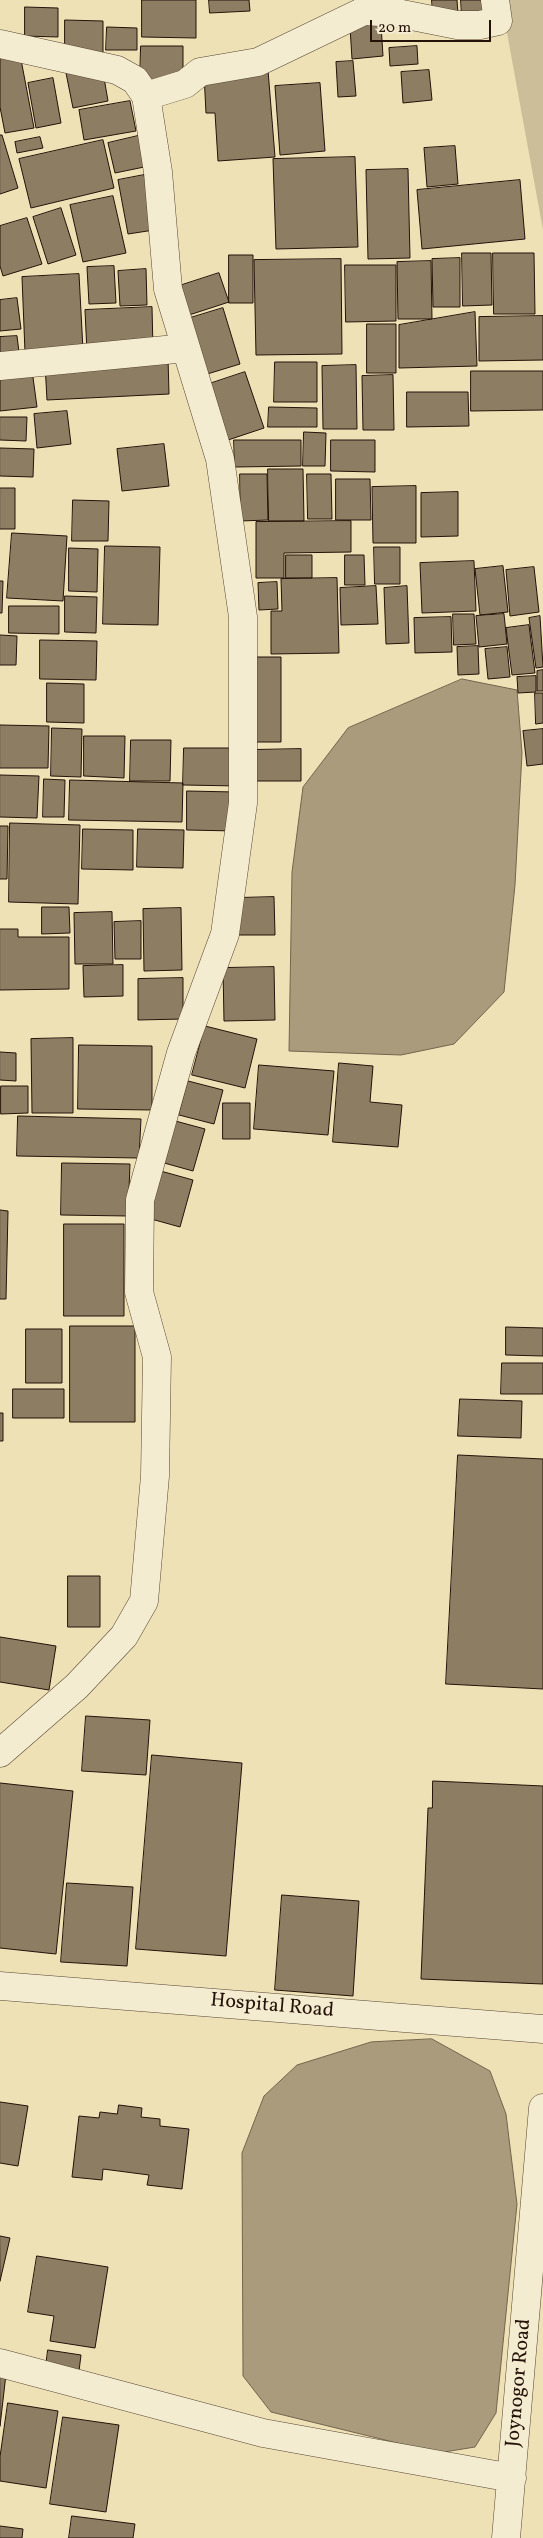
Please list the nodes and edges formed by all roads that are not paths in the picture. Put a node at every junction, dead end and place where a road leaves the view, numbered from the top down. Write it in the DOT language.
graph roads {
  1 [pos="495,0"];
  2 [pos="0,44"];
  3 [pos="146,96"];
  4 [pos="186,348"];
  5 [pos="0,366"];
  6 [pos="0,1753"];
  7 [pos="0,1986"];
  8 [pos="543,2029"];
  9 [pos="543,2108"];
  10 [pos="0,2363"];
  11 [pos="512,2478"];
  12 [pos="506,2538"];
  1 -- 3 [label="street"];
  2 -- 3 [label="street"];
  3 -- 4 [label="street"];
  4 -- 5 [label="street"];
  4 -- 6 [label="street"];
  7 -- 8 [label="street, Hospital Road"];
  9 -- 11 [label="street, Joynogor Road"];
  10 -- 11 [label="street"];
  11 -- 12 [label="street, Joynogor Road"];
}
